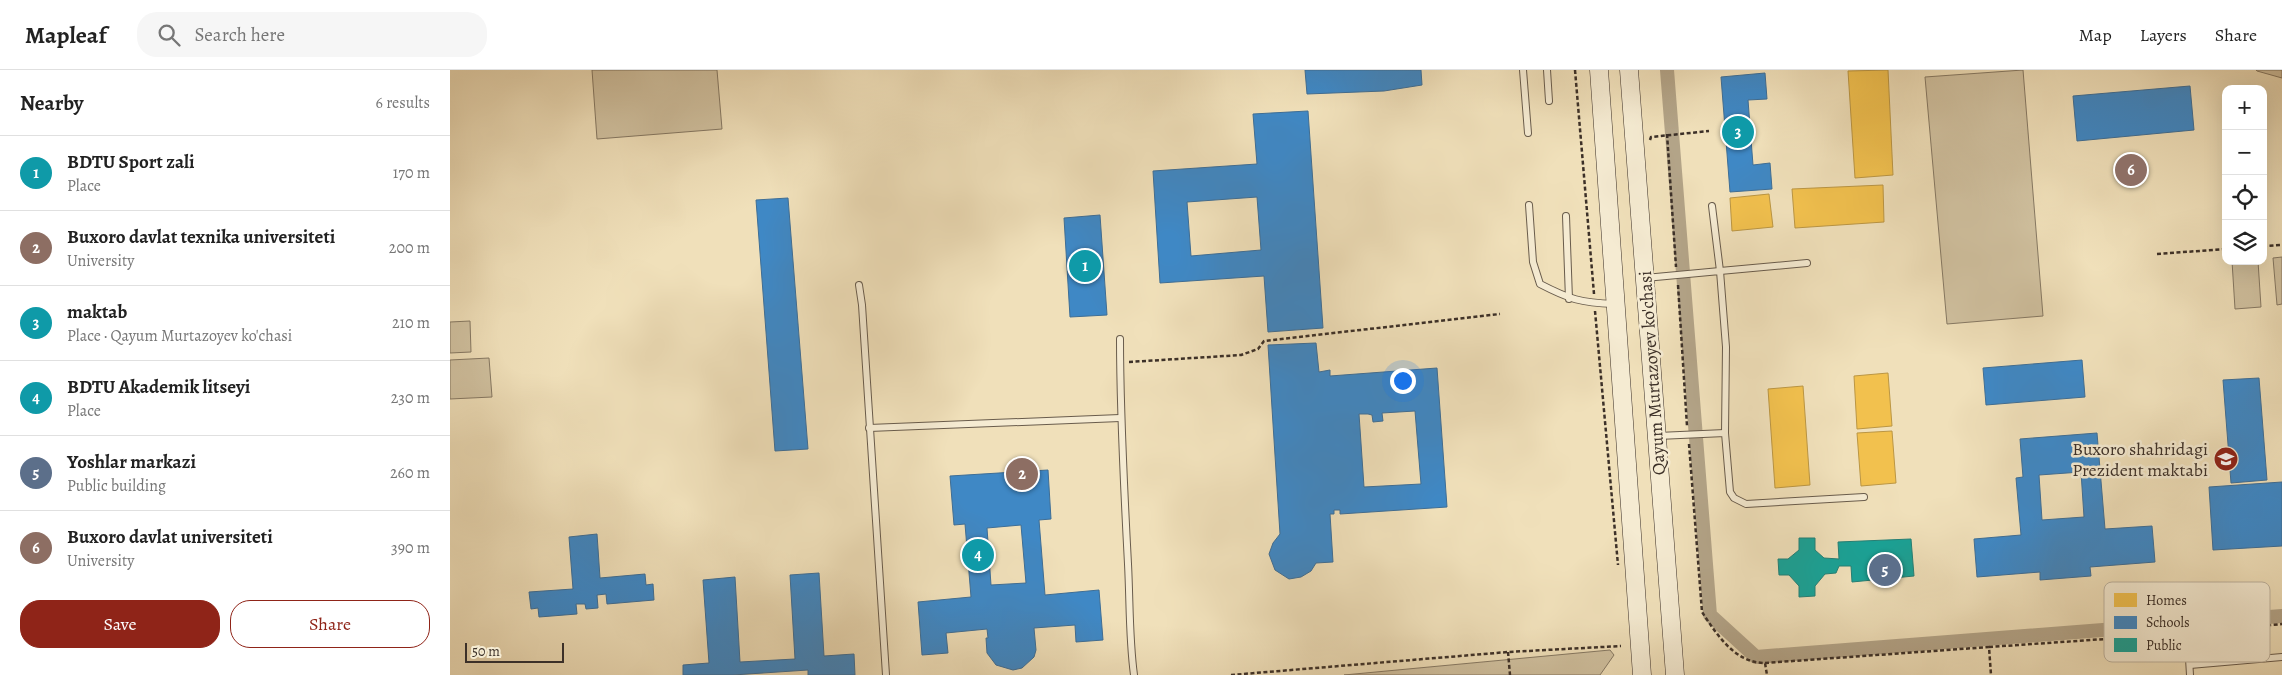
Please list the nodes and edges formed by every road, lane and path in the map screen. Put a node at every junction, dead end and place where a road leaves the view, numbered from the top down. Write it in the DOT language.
graph roads {
  1 [pos="1523,70"];
  2 [pos="1547,70"];
  3 [pos="1575,70"];
  4 [pos="1599,70"];
  5 [pos="1629,70"];
  6 [pos="1549,102"];
  7 [pos="1709,131"];
  8 [pos="1528,133"];
  9 [pos="1530,205"];
  10 [pos="1712,206"];
  11 [pos="1566,216"];
  12 [pos="2282,245"];
  13 [pos="2267,246"];
  14 [pos="2222,249"];
  15 [pos="2157,254"];
  16 [pos="1807,264"];
  17 [pos="1720,272"];
  18 [pos="1678,275"];
  19 [pos="1644,278"];
  20 [pos="859,286"];
  21 [pos="1569,299"];
  22 [pos="1594,304"];
  23 [pos="1615,304"];
  24 [pos="1500,314"];
  25 [pos="1120,339"];
  26 [pos="1120,362"];
  27 [pos="1120,418"];
  28 [pos="870,428"];
  29 [pos="1725,433"];
  30 [pos="1690,435"];
  31 [pos="1657,436"];
  32 [pos="1864,497"];
  33 [pos="1618,568"];
  34 [pos="2104,639"];
  35 [pos="1621,646"];
  36 [pos="1989,648"];
  37 [pos="1508,652"];
  38 [pos="2190,662"];
  39 [pos="2224,662"];
  40 [pos="1765,664"];
  41 [pos="2190,665"];
  42 [pos="886,675"];
  43 [pos="1134,675"];
  44 [pos="1231,675"];
  45 [pos="1510,675"];
  46 [pos="1642,675"];
  47 [pos="1676,675"];
  48 [pos="1768,675"];
  49 [pos="1991,675"];
  50 [pos="2190,675"];
  1 -- 8 [label="lane"];
  2 -- 6 [label="lane"];
  3 -- 22 [label="path"];
  4 -- 23 [label="street, Qayum Murtazoyev ko'chasi"];
  5 -- 19 [label="street, Qayum Murtazoyev ko'chasi"];
  7 -- 18 [label="path"];
  9 -- 21 [label="lane"];
  10 -- 17 [label="lane"];
  11 -- 21 [label="lane"];
  12 -- 13 [label="path"];
  14 -- 15 [label="path"];
  16 -- 17 [label="lane"];
  17 -- 18 [label="lane"];
  17 -- 29 [label="lane"];
  18 -- 19 [label="lane"];
  18 -- 30 [label="path"];
  19 -- 31 [label="street, Qayum Murtazoyev ko'chasi"];
  20 -- 28 [label="lane"];
  21 -- 22 [label="lane"];
  22 -- 23 [label="lane"];
  22 -- 33 [label="path"];
  23 -- 46 [label="street, Qayum Murtazoyev ko'chasi"];
  24 -- 26 [label="path"];
  25 -- 26 [label="lane"];
  26 -- 27 [label="lane"];
  27 -- 28 [label="lane"];
  27 -- 43 [label="lane"];
  28 -- 42 [label="lane"];
  29 -- 30 [label="lane"];
  29 -- 32 [label="lane"];
  30 -- 31 [label="lane"];
  30 -- 40 [label="path"];
  31 -- 47 [label="street, Qayum Murtazoyev ko'chasi"];
  34 -- 36 [label="path"];
  35 -- 37 [label="path"];
  36 -- 40 [label="path"];
  36 -- 49 [label="path"];
  37 -- 44 [label="path"];
  37 -- 45 [label="path"];
  38 -- 41 [label="lane"];
  39 -- 41 [label="lane"];
  40 -- 48 [label="path"];
  41 -- 50 [label="lane"];
}
